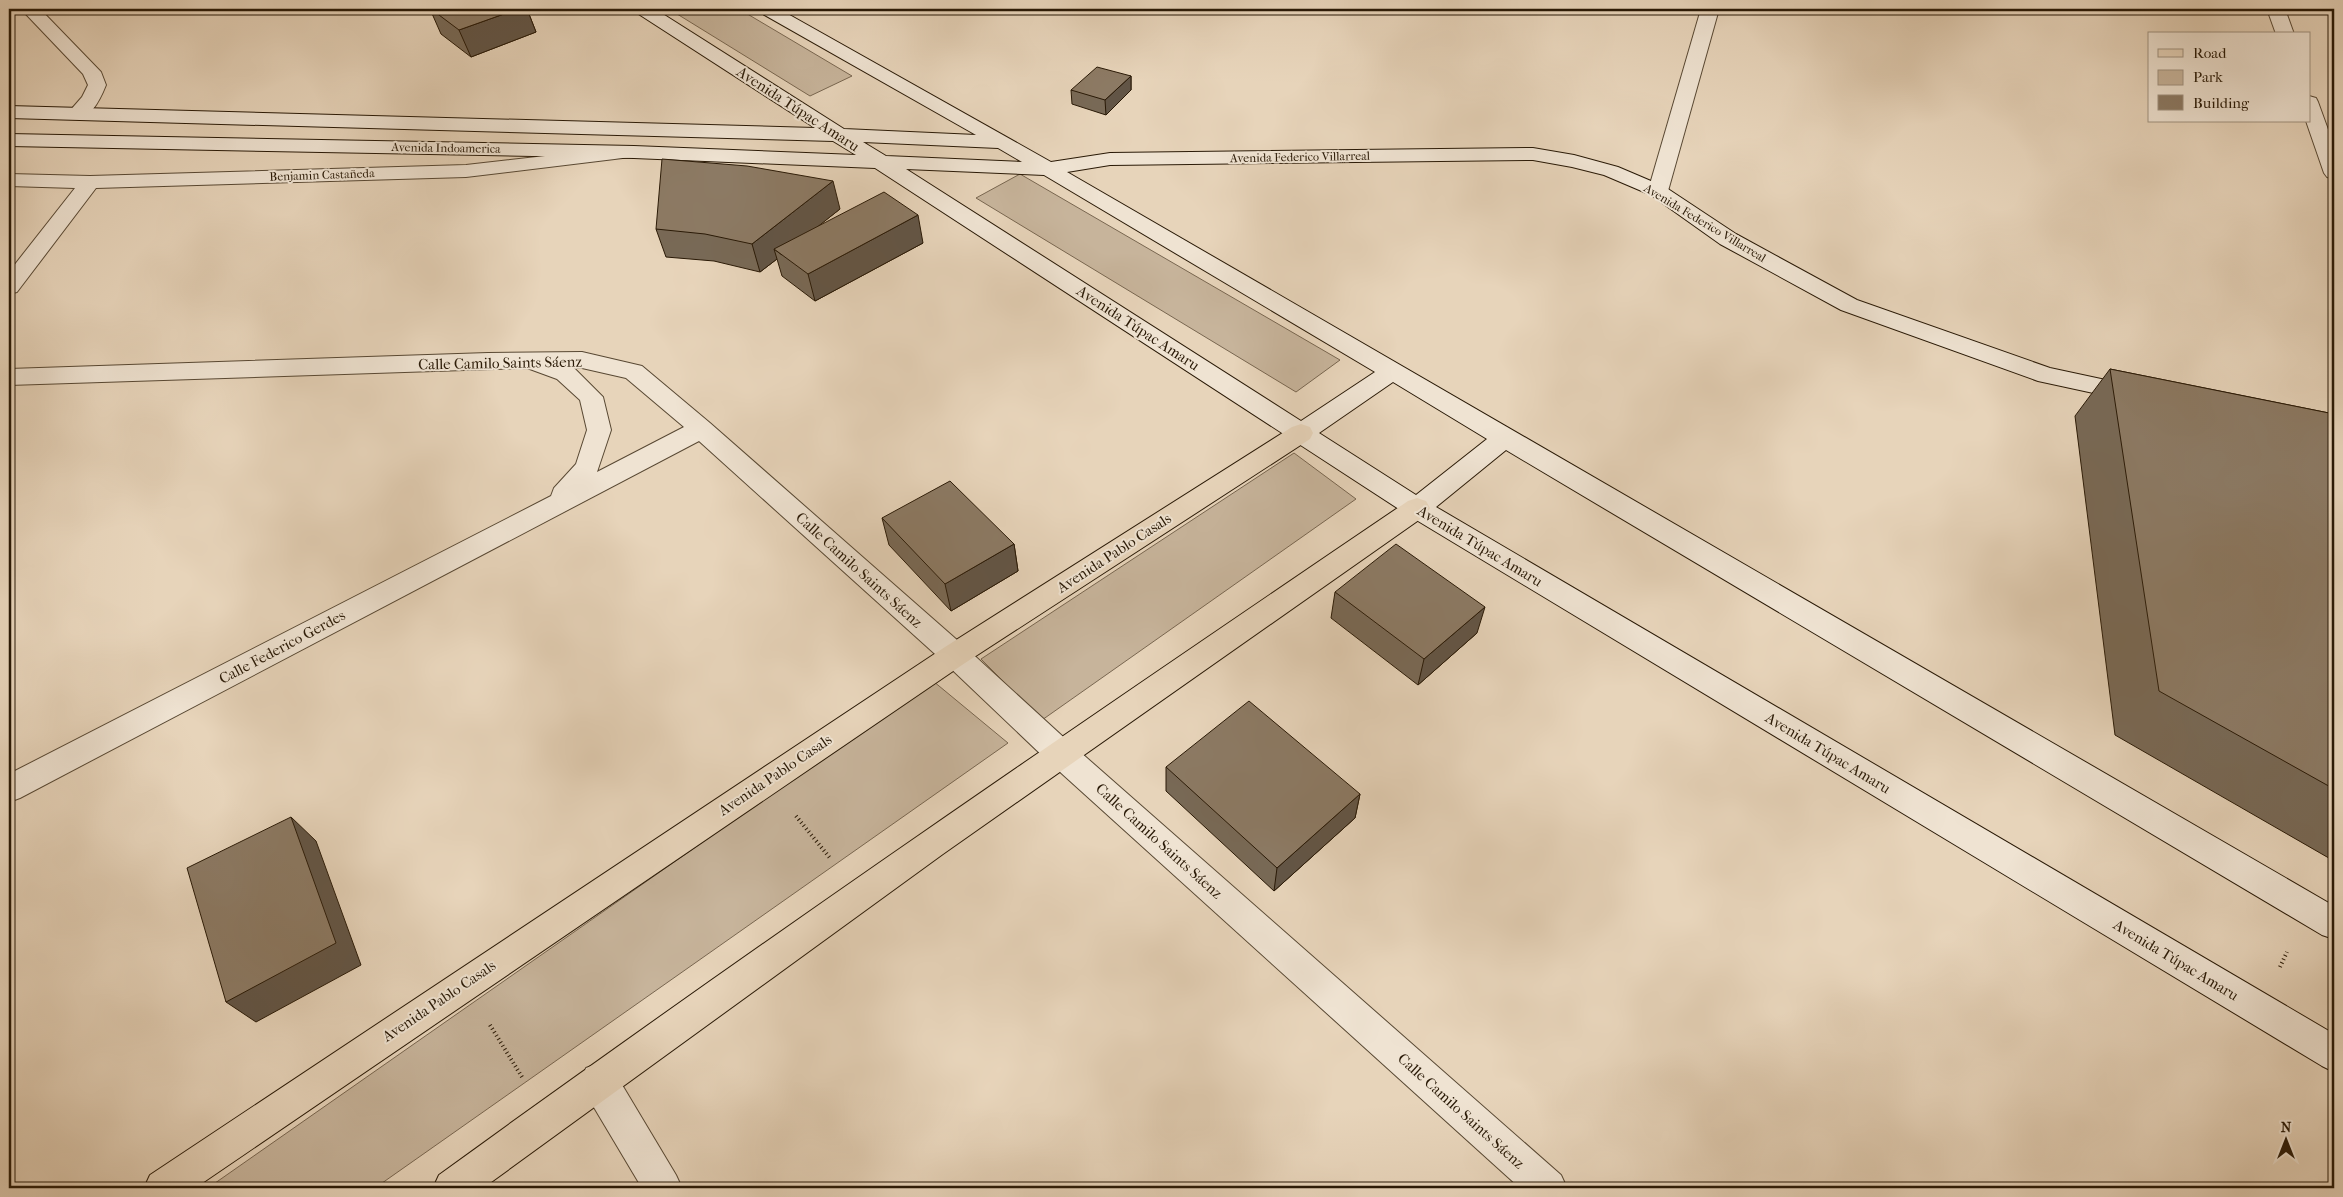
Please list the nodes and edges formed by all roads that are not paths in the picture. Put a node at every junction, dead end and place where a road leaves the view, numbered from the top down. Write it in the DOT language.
graph roads {
  1 [pos="30,9"];
  2 [pos="644,9"];
  3 [pos="767,9"];
  4 [pos="1710,9"];
  5 [pos="2276,9"];
  6 [pos="2284,32"];
  7 [pos="2310,105"];
  8 [pos="9,112"];
  9 [pos="78,113"];
  10 [pos="838,135"];
  11 [pos="9,140"];
  12 [pos="1002,142"];
  13 [pos="634,152"];
  14 [pos="1110,160"];
  15 [pos="882,163"];
  16 [pos="1044,169"];
  17 [pos="2334,173"];
  18 [pos="9,180"];
  19 [pos="90,182"];
  20 [pos="1658,191"];
  21 [pos="9,287"];
  22 [pos="523,361"];
  23 [pos="1394,370"];
  24 [pos="9,378"];
  25 [pos="2152,398"];
  26 [pos="701,429"];
  27 [pos="1301,433"];
  28 [pos="1506,437"];
  29 [pos="555,504"];
  30 [pos="1416,508"];
  31 [pos="955,655"];
  32 [pos="1060,753"];
  33 [pos="9,789"];
  34 [pos="2334,924"];
  35 [pos="2334,1054"];
  36 [pos="599,1081"];
  37 [pos="162,1188"];
  38 [pos="452,1188"];
  39 [pos="663,1188"];
  40 [pos="1548,1188"];
  1 -- 9 [label="main road"];
  2 -- 10 [label="main road, Avenida Túpac Amaru"];
  3 -- 12 [label="main road"];
  4 -- 20 [label="main road"];
  5 -- 6 [label="main road"];
  7 -- 17 [label="main road"];
  8 -- 9 [label="main road, Avenida Indoamerica"];
  9 -- 10 [label="main road, Avenida Indoamerica"];
  10 -- 12 [label="main road, Avenida Federico Villarreal"];
  10 -- 15 [label="main road, Avenida Túpac Amaru"];
  11 -- 13 [label="main road, Avenida Indoamerica"];
  12 -- 14 [label="main road, Avenida Federico Villarreal"];
  12 -- 16 [label="main road"];
  13 -- 15 [label="main road, Avenida Indoamerica"];
  13 -- 19 [label="main road, Benjamin Castañeda"];
  14 -- 16 [label="main road, Avenida Federico Villarreal"];
  14 -- 20 [label="main road, Avenida Federico Villarreal"];
  15 -- 16 [label="main road, Avenida Federico Villarreal"];
  15 -- 27 [label="main road, Avenida Túpac Amaru"];
  16 -- 23 [label="main road"];
  18 -- 19 [label="main road, Benjamin Castañeda"];
  19 -- 21 [label="main road"];
  20 -- 25 [label="main road, Avenida Federico Villarreal"];
  22 -- 24 [label="main road, Calle Camilo Saints Sáenz"];
  22 -- 26 [label="main road, Calle Camilo Saints Sáenz"];
  22 -- 29 [label="main road, Calle Federico Gerdes"];
  23 -- 27 [label="main road, Avenida Pablo Casals"];
  23 -- 28 [label="main road"];
  26 -- 29 [label="main road, Calle Federico Gerdes"];
  26 -- 31 [label="main road, Calle Camilo Saints Sáenz"];
  27 -- 30 [label="main road, Avenida Túpac Amaru"];
  27 -- 31 [label="main road, Avenida Pablo Casals"];
  28 -- 30 [label="main road"];
  28 -- 34 [label="main road"];
  29 -- 33 [label="main road, Calle Federico Gerdes"];
  30 -- 32 [label="main road"];
  30 -- 35 [label="main road, Avenida Túpac Amaru"];
  31 -- 32 [label="main road, Calle Camilo Saints Sáenz"];
  31 -- 37 [label="main road, Avenida Pablo Casals"];
  32 -- 36 [label="main road"];
  32 -- 40 [label="main road, Calle Camilo Saints Sáenz"];
  36 -- 38 [label="main road"];
  36 -- 39 [label="main road"];
}
